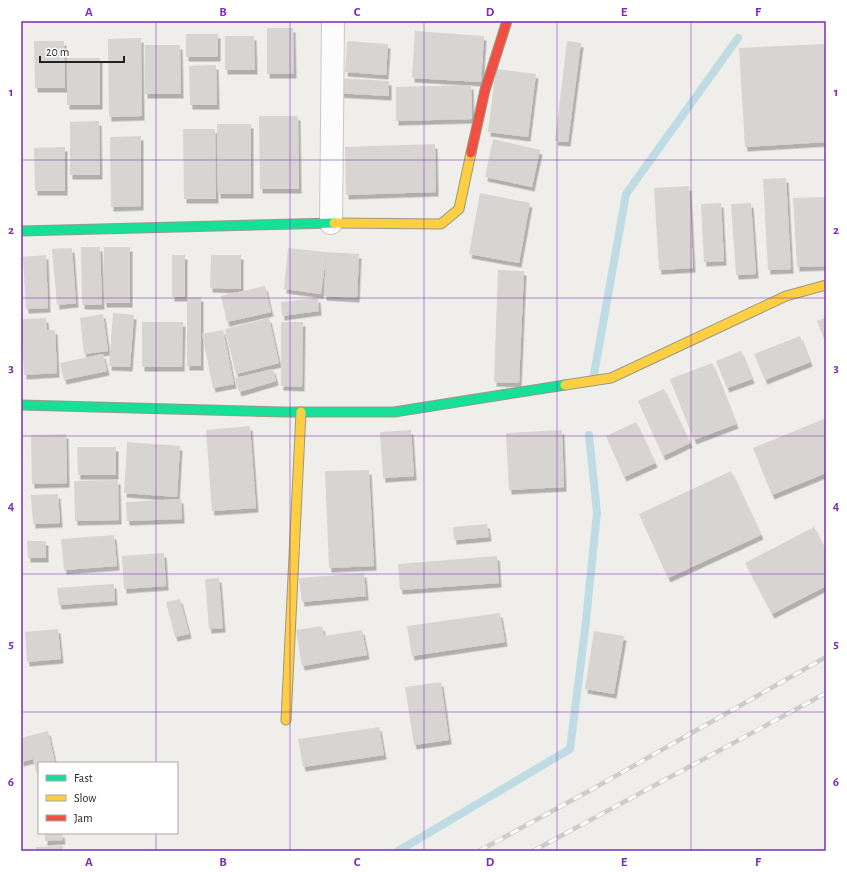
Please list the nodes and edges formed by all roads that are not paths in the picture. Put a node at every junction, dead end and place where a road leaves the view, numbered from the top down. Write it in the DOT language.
graph roads {
  1 [pos="333,21"];
  2 [pos="507,21"];
  3 [pos="331,223"];
  4 [pos="21,231"];
  5 [pos="826,285"];
  6 [pos="21,405"];
  7 [pos="301,412"];
  8 [pos="286,720"];
  1 -- 3 [label="street"];
  2 -- 3 [label="street"];
  3 -- 4 [label="street"];
  5 -- 7 [label="street"];
  6 -- 7 [label="street"];
  7 -- 8 [label="street"];
}
